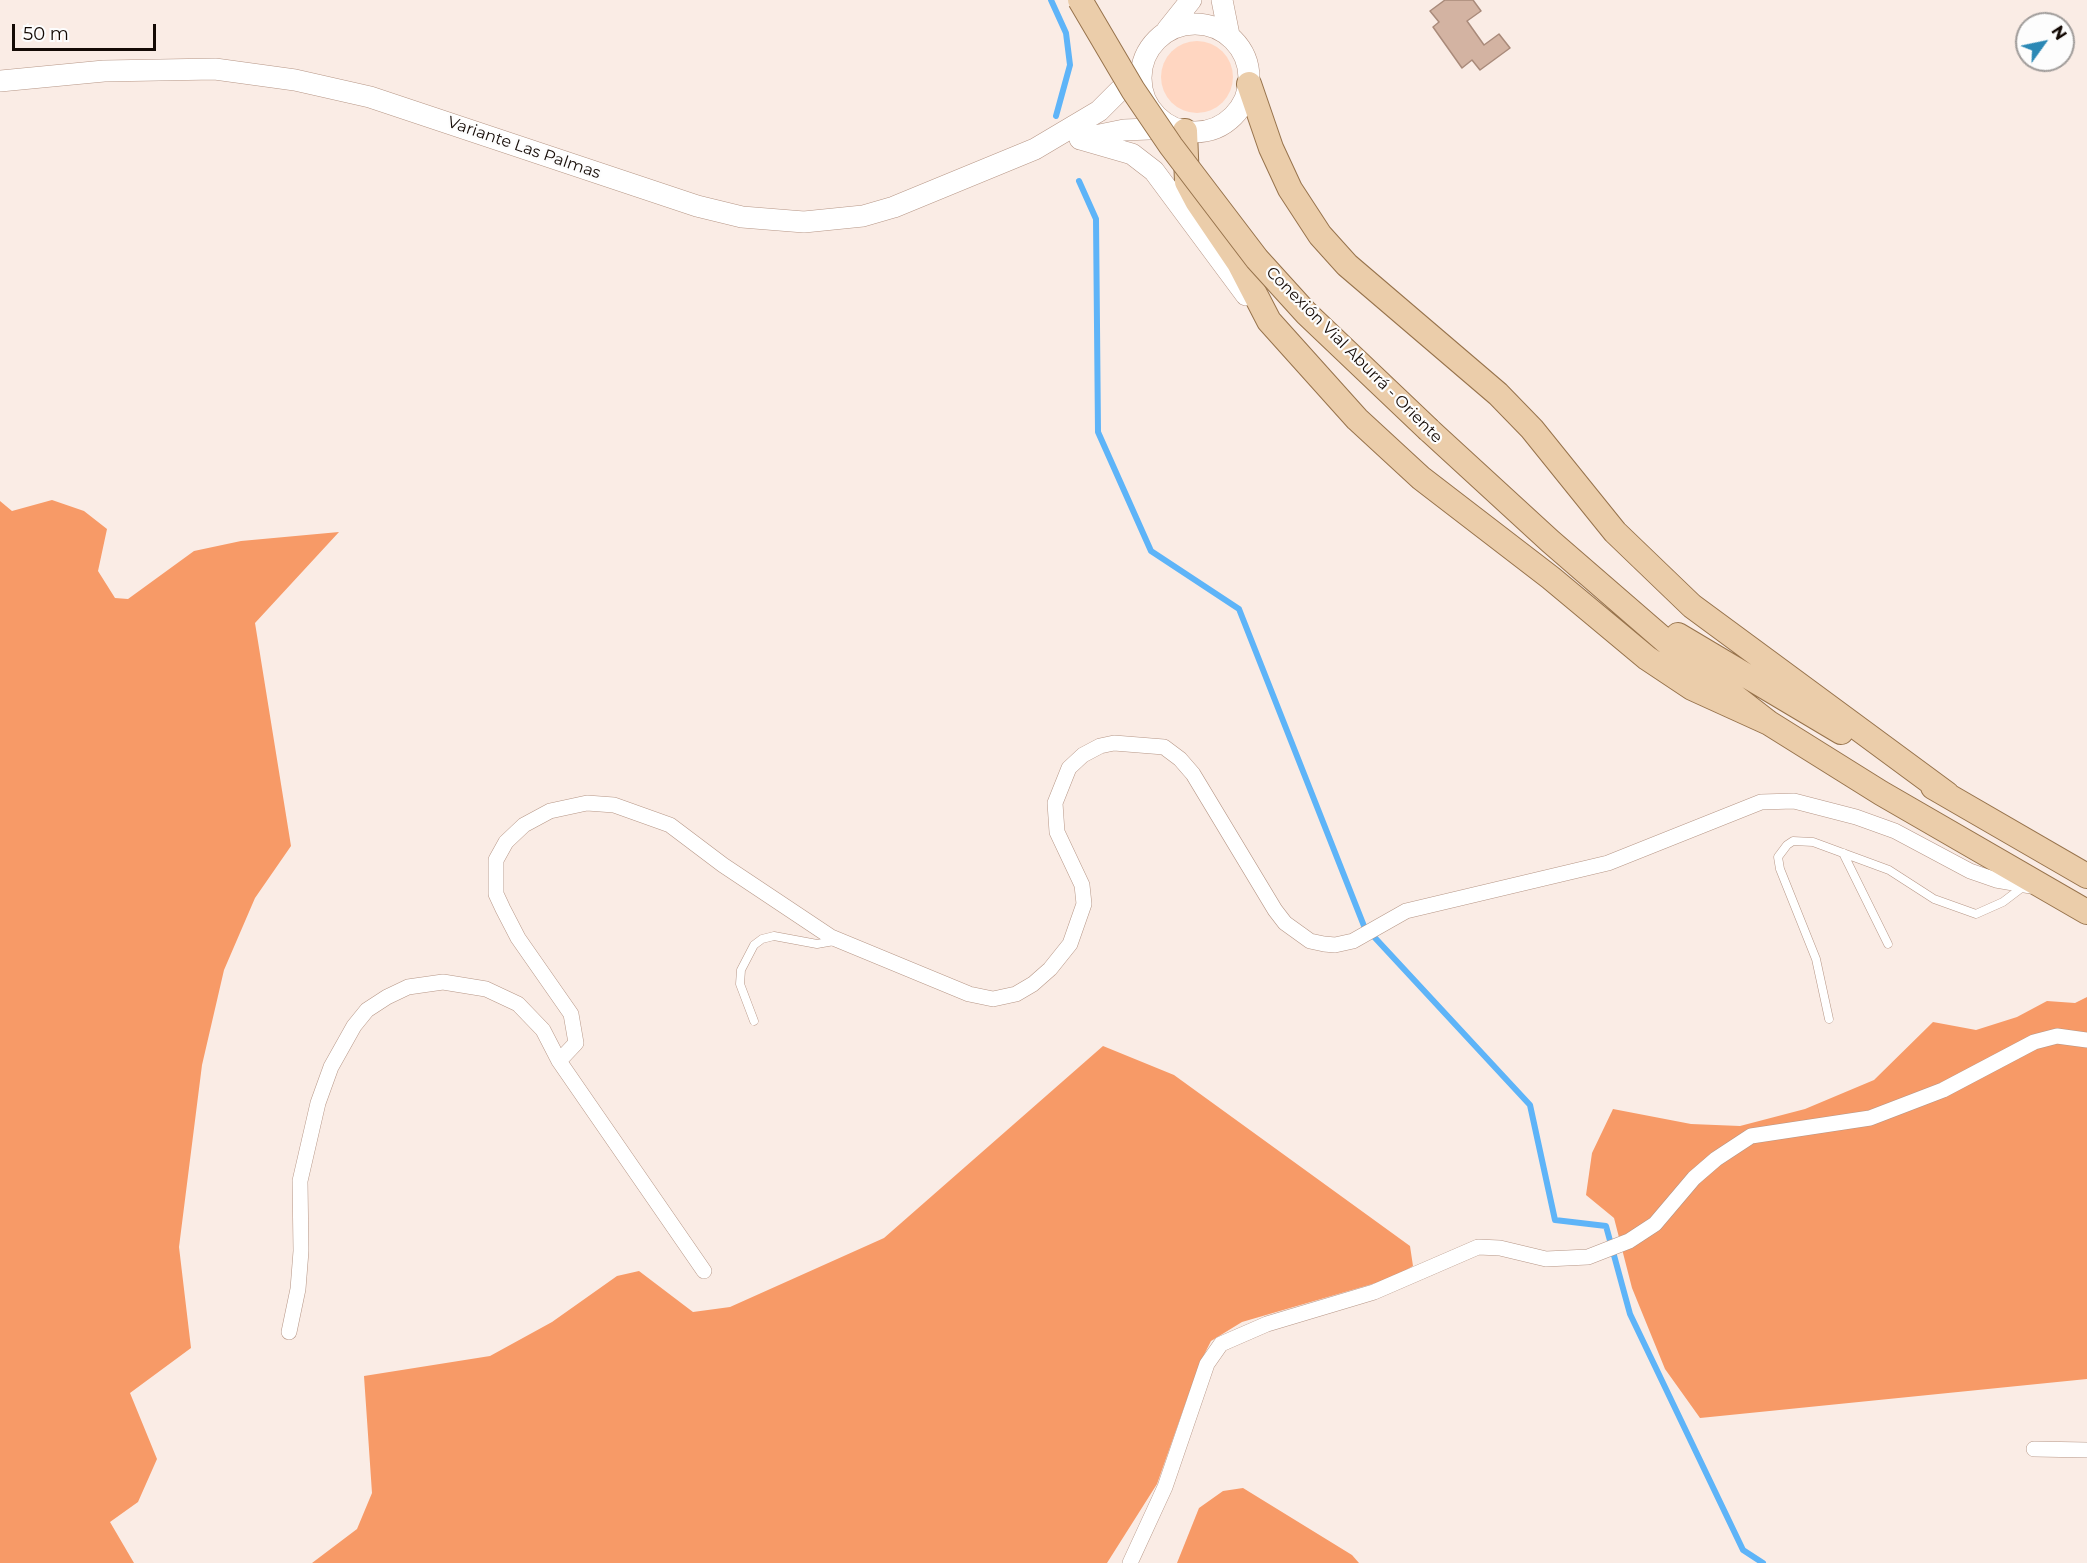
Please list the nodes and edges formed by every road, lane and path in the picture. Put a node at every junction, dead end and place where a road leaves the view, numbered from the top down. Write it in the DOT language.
graph roads {
  1 [pos="1080,0"];
  2 [pos="1191,0"];
  3 [pos="1222,0"];
  4 [pos="1165,32"];
  5 [pos="1229,35"];
  6 [pos="1142,68"];
  7 [pos="0,81"];
  8 [pos="1249,84"];
  9 [pos="1179,129"];
  10 [pos="1080,139"];
  11 [pos="1035,149"];
  12 [pos="1269,321"];
  13 [pos="1605,588"];
  14 [pos="1769,723"];
  15 [pos="1947,794"];
  16 [pos="1843,853"];
  17 [pos="2087,876"];
  18 [pos="2035,886"];
  19 [pos="2087,912"];
  20 [pos="838,941"];
  21 [pos="1888,945"];
  22 [pos="1829,1019"];
  23 [pos="754,1022"];
  24 [pos="2087,1040"];
  25 [pos="559,1061"];
  26 [pos="704,1271"];
  27 [pos="289,1332"];
  28 [pos="2034,1449"];
  29 [pos="2087,1450"];
  30 [pos="1130,1563"];
  1 -- 13 [label="main road, Conexión Vial Aburrá - Oriente, bridge"];
  2 -- 4 [label="main road"];
  3 -- 5 [label="main road"];
  4 -- 5 [label="main road"];
  4 -- 6 [label="main road"];
  5 -- 8 [label="main road"];
  6 -- 9 [label="main road"];
  6 -- 11 [label="main road, Variante Las Palmas"];
  7 -- 11 [label="main road, Variante Las Palmas"];
  8 -- 9 [label="main road"];
  8 -- 15 [label="main road"];
  9 -- 10 [label="main road, Variante Las Palmas"];
  9 -- 12 [label="main road"];
  10 -- 11 [label="main road, Variante Las Palmas"];
  10 -- 12 [label="main road"];
  12 -- 14 [label="main road"];
  13 -- 14 [label="main road"];
  13 -- 15 [label="main road"];
  14 -- 18 [label="main road"];
  15 -- 17 [label="main road"];
  16 -- 18 [label="lane"];
  16 -- 21 [label="lane"];
  16 -- 22 [label="lane"];
  18 -- 19 [label="main road"];
  18 -- 20 [label="street"];
  20 -- 23 [label="lane"];
  20 -- 25 [label="street"];
  24 -- 30 [label="street"];
  25 -- 26 [label="street"];
  25 -- 27 [label="street"];
  28 -- 29 [label="street"];
}
